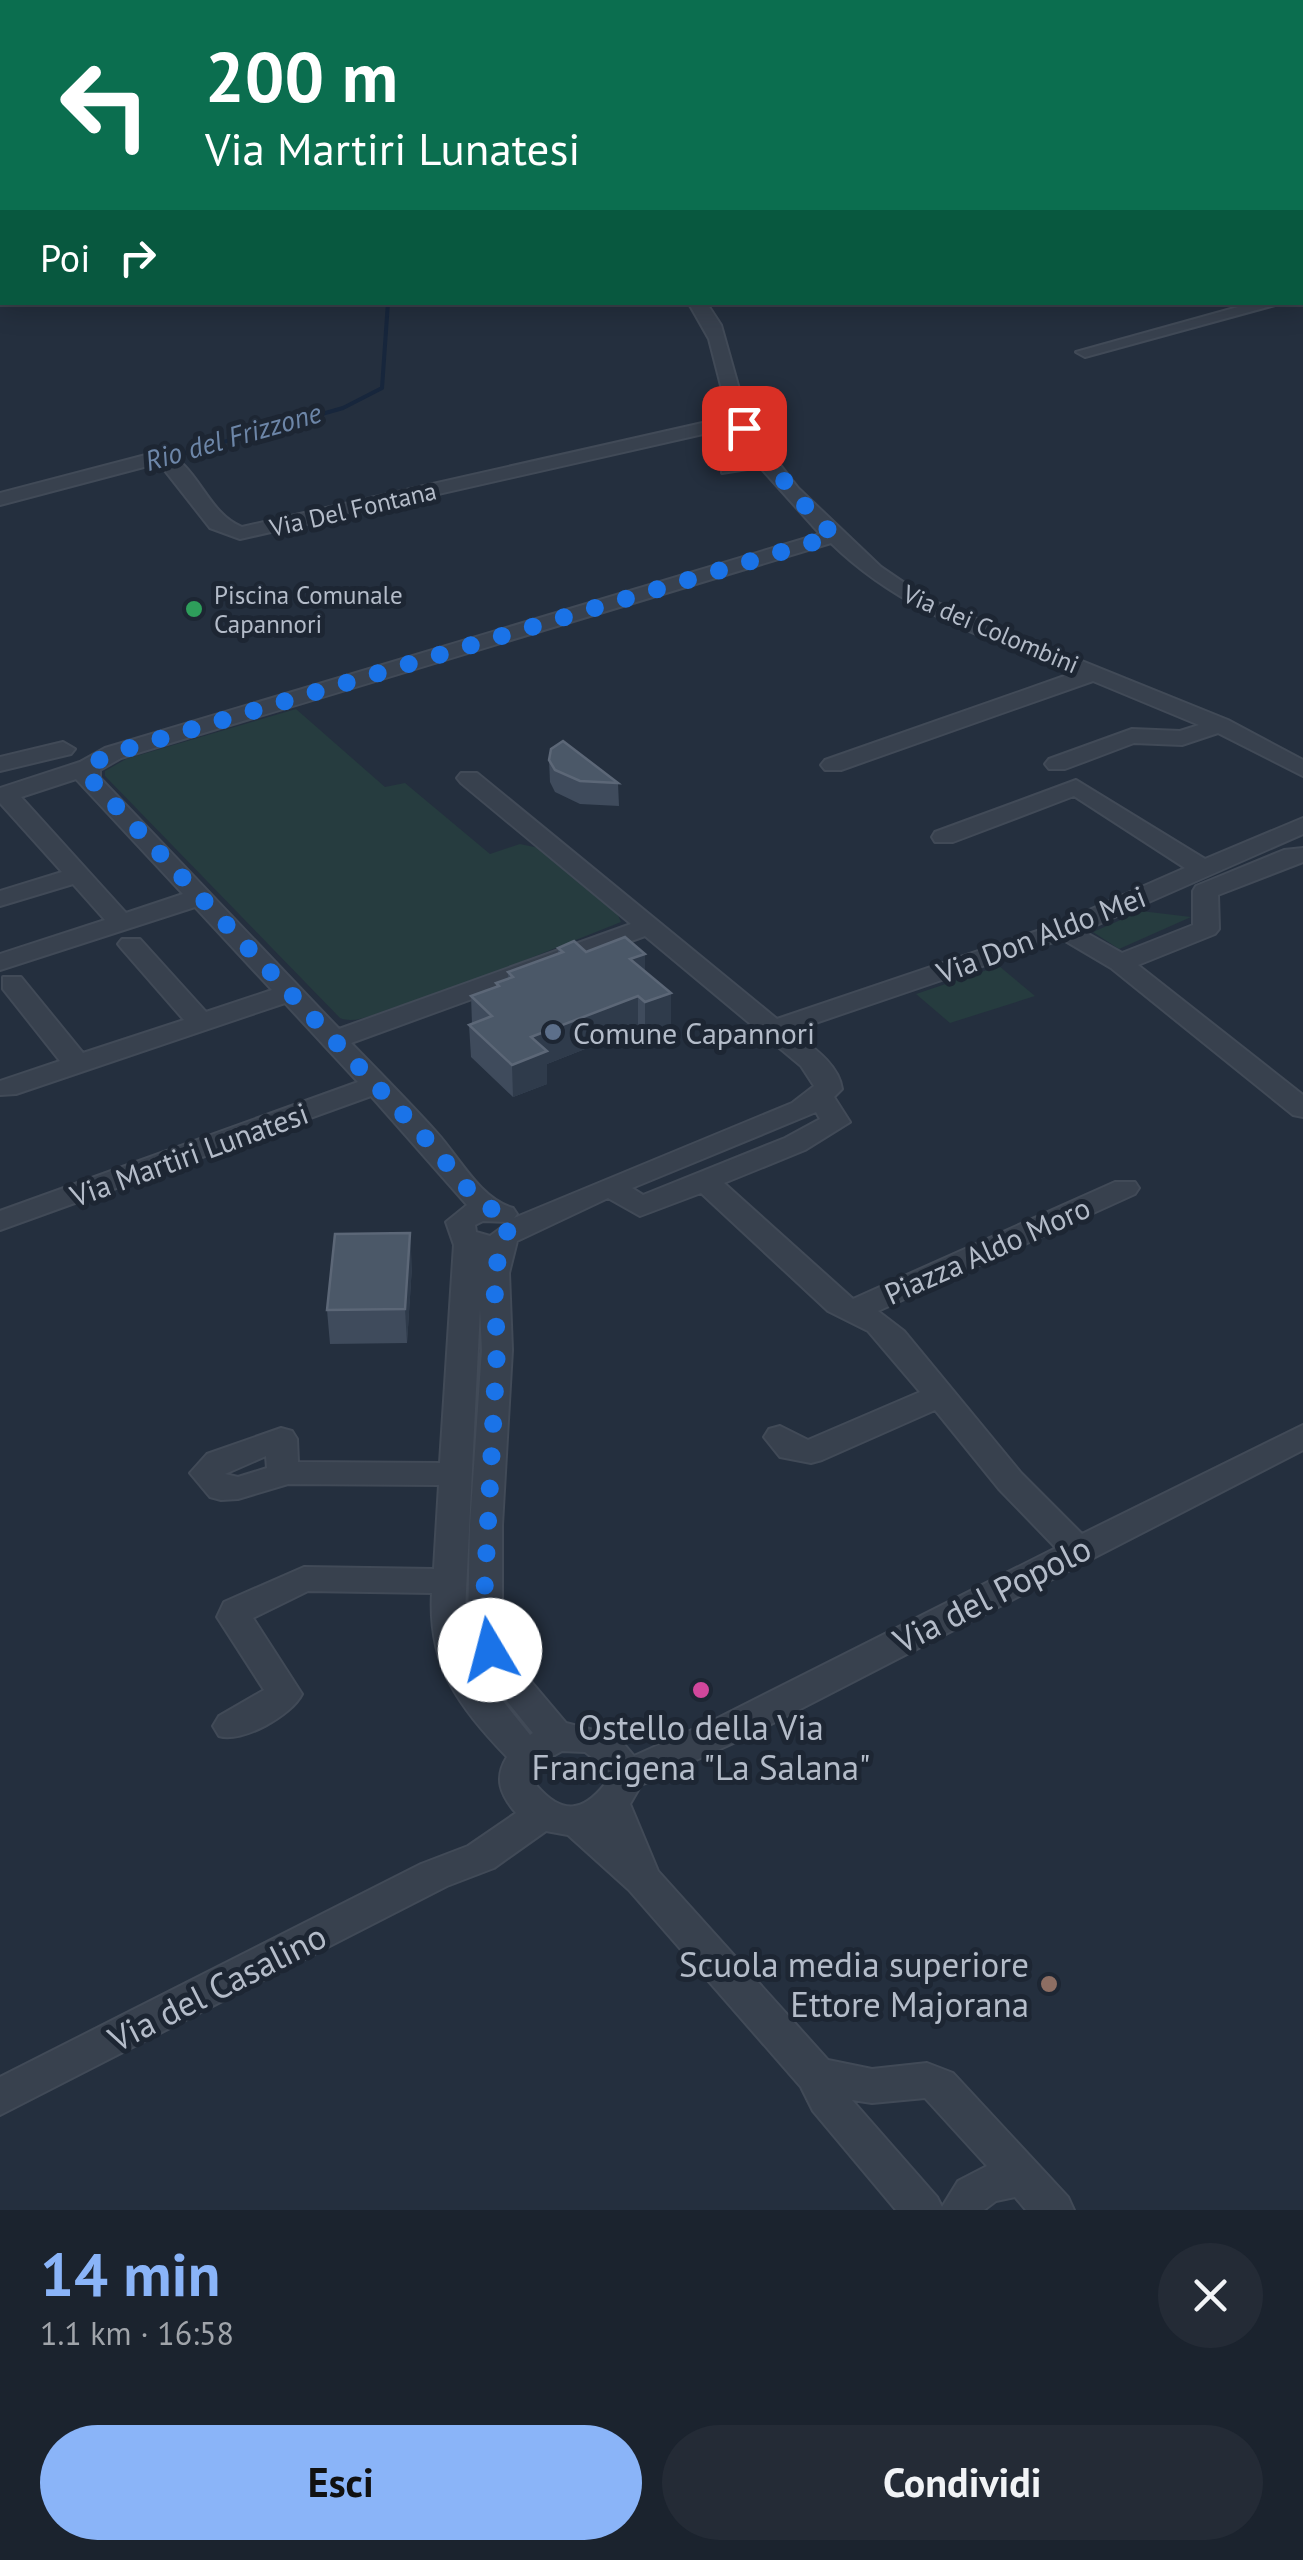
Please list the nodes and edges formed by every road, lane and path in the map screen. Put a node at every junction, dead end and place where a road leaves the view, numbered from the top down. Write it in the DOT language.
graph roads {
  1 [pos="699,305"];
  2 [pos="1266,305"];
  3 [pos="1085,352"];
  4 [pos="738,420"];
  5 [pos="767,460"];
  6 [pos="729,469"];
  7 [pos="0,499"];
  8 [pos="834,536"];
  9 [pos="778,552"];
  10 [pos="856,556"];
  11 [pos="1094,672"];
  12 [pos="1220,725"];
  13 [pos="62,749"];
  14 [pos="0,764"];
  15 [pos="1058,764"];
  16 [pos="832,765"];
  17 [pos="88,768"];
  18 [pos="1303,769"];
  19 [pos="469,778"];
  20 [pos="3,795"];
  21 [pos="1303,825"];
  22 [pos="944,837"];
  23 [pos="1298,855"];
  24 [pos="1204,869"];
  25 [pos="78,874"];
  26 [pos="200,897"];
  27 [pos="0,899"];
  28 [pos="649,926"];
  29 [pos="1064,930"];
  30 [pos="126,934"];
  31 [pos="1120,962"];
  32 [pos="6,973"];
  33 [pos="290,993"];
  34 [pos="200,1022"];
  35 [pos="774,1029"];
  36 [pos="334,1040"];
  37 [pos="76,1064"];
  38 [pos="376,1086"];
  39 [pos="6,1088"];
  40 [pos="821,1098"];
  41 [pos="1303,1109"];
  42 [pos="462,1182"];
  43 [pos="705,1182"];
  44 [pos="611,1187"];
  45 [pos="1125,1188"];
  46 [pos="0,1221"];
  47 [pos="502,1225"];
  48 [pos="466,1230"];
  49 [pos="850,1312"];
  50 [pos="942,1394"];
  51 [pos="1303,1436"];
  52 [pos="780,1438"];
  53 [pos="283,1474"];
  54 [pos="456,1474"];
  55 [pos="1078,1550"];
  56 [pos="448,1581"];
  57 [pos="485,1628"];
  58 [pos="448,1630"];
  59 [pos="231,1726"];
  60 [pos="541,1746"];
  61 [pos="614,1776"];
  62 [pos="545,1810"];
  63 [pos="642,1879"];
  64 [pos="816,2076"];
  65 [pos="0,2097"];
  66 [pos="1024,2178"];
  67 [pos="922,2210"];
  68 [pos="961,2210"];
  69 [pos="1053,2210"];
  1 -- 4 [label="street, Via dei Colombini"];
  2 -- 3 [label="street"];
  4 -- 5 [label="street, Via dei Colombini"];
  4 -- 7 [label="street, Via Del Fontana"];
  5 -- 6 [label="street"];
  5 -- 8 [label="street, Via dei Colombini"];
  8 -- 9 [label="street"];
  8 -- 10 [label="street, Via dei Colombini"];
  9 -- 10 [label="street"];
  9 -- 17 [label="street"];
  10 -- 11 [label="street, Via dei Colombini"];
  11 -- 12 [label="street, Via dei Colombini"];
  11 -- 16 [label="street"];
  12 -- 15 [label="street"];
  12 -- 18 [label="street, Via dei Colombini"];
  13 -- 14 [label="street"];
  17 -- 20 [label="street"];
  17 -- 26 [label="street"];
  19 -- 28 [label="street"];
  20 -- 25 [label="street"];
  21 -- 24 [label="street, Via Don Aldo Mei"];
  22 -- 24 [label="street"];
  23 -- 31 [label="street"];
  24 -- 29 [label="street, Via Don Aldo Mei"];
  25 -- 27 [label="street"];
  25 -- 30 [label="street"];
  26 -- 30 [label="street"];
  26 -- 33 [label="street"];
  28 -- 35 [label="street"];
  28 -- 36 [label="street"];
  29 -- 31 [label="street"];
  29 -- 35 [label="street, Via Don Aldo Mei"];
  30 -- 32 [label="street"];
  30 -- 34 [label="street"];
  31 -- 41 [label="street"];
  32 -- 37 [label="street"];
  33 -- 34 [label="street"];
  33 -- 36 [label="street"];
  34 -- 37 [label="street"];
  35 -- 40 [label="street"];
  36 -- 38 [label="street"];
  37 -- 39 [label="street"];
  38 -- 42 [label="street"];
  38 -- 46 [label="street, Via Martiri Lunatesi"];
  40 -- 43 [label="street"];
  40 -- 44 [label="street"];
  42 -- 47 [label="street"];
  42 -- 48 [label="street"];
  43 -- 44 [label="street"];
  43 -- 49 [label="street"];
  44 -- 47 [label="street"];
  45 -- 49 [label="street, Piazza Aldo Moro"];
  47 -- 48 [label="street"];
  47 -- 57 [label="street"];
  48 -- 54 [label="street"];
  49 -- 50 [label="street"];
  50 -- 52 [label="street"];
  50 -- 55 [label="street"];
  51 -- 55 [label="street, Via del Popolo"];
  53 -- 54 [label="street"];
  54 -- 56 [label="street"];
  55 -- 61 [label="street, Via del Popolo"];
  56 -- 58 [label="street"];
  56 -- 59 [label="street"];
  57 -- 58 [label="street"];
  57 -- 60 [label="street"];
  58 -- 60 [label="street"];
  60 -- 61 [label="street"];
  60 -- 62 [label="street"];
  61 -- 62 [label="street, Via del Popolo"];
  61 -- 63 [label="street"];
  62 -- 63 [label="street"];
  62 -- 65 [label="street, Via del Casalino"];
  63 -- 64 [label="street"];
  64 -- 66 [label="street"];
  64 -- 67 [label="street"];
  66 -- 68 [label="street"];
  66 -- 69 [label="street"];
}
